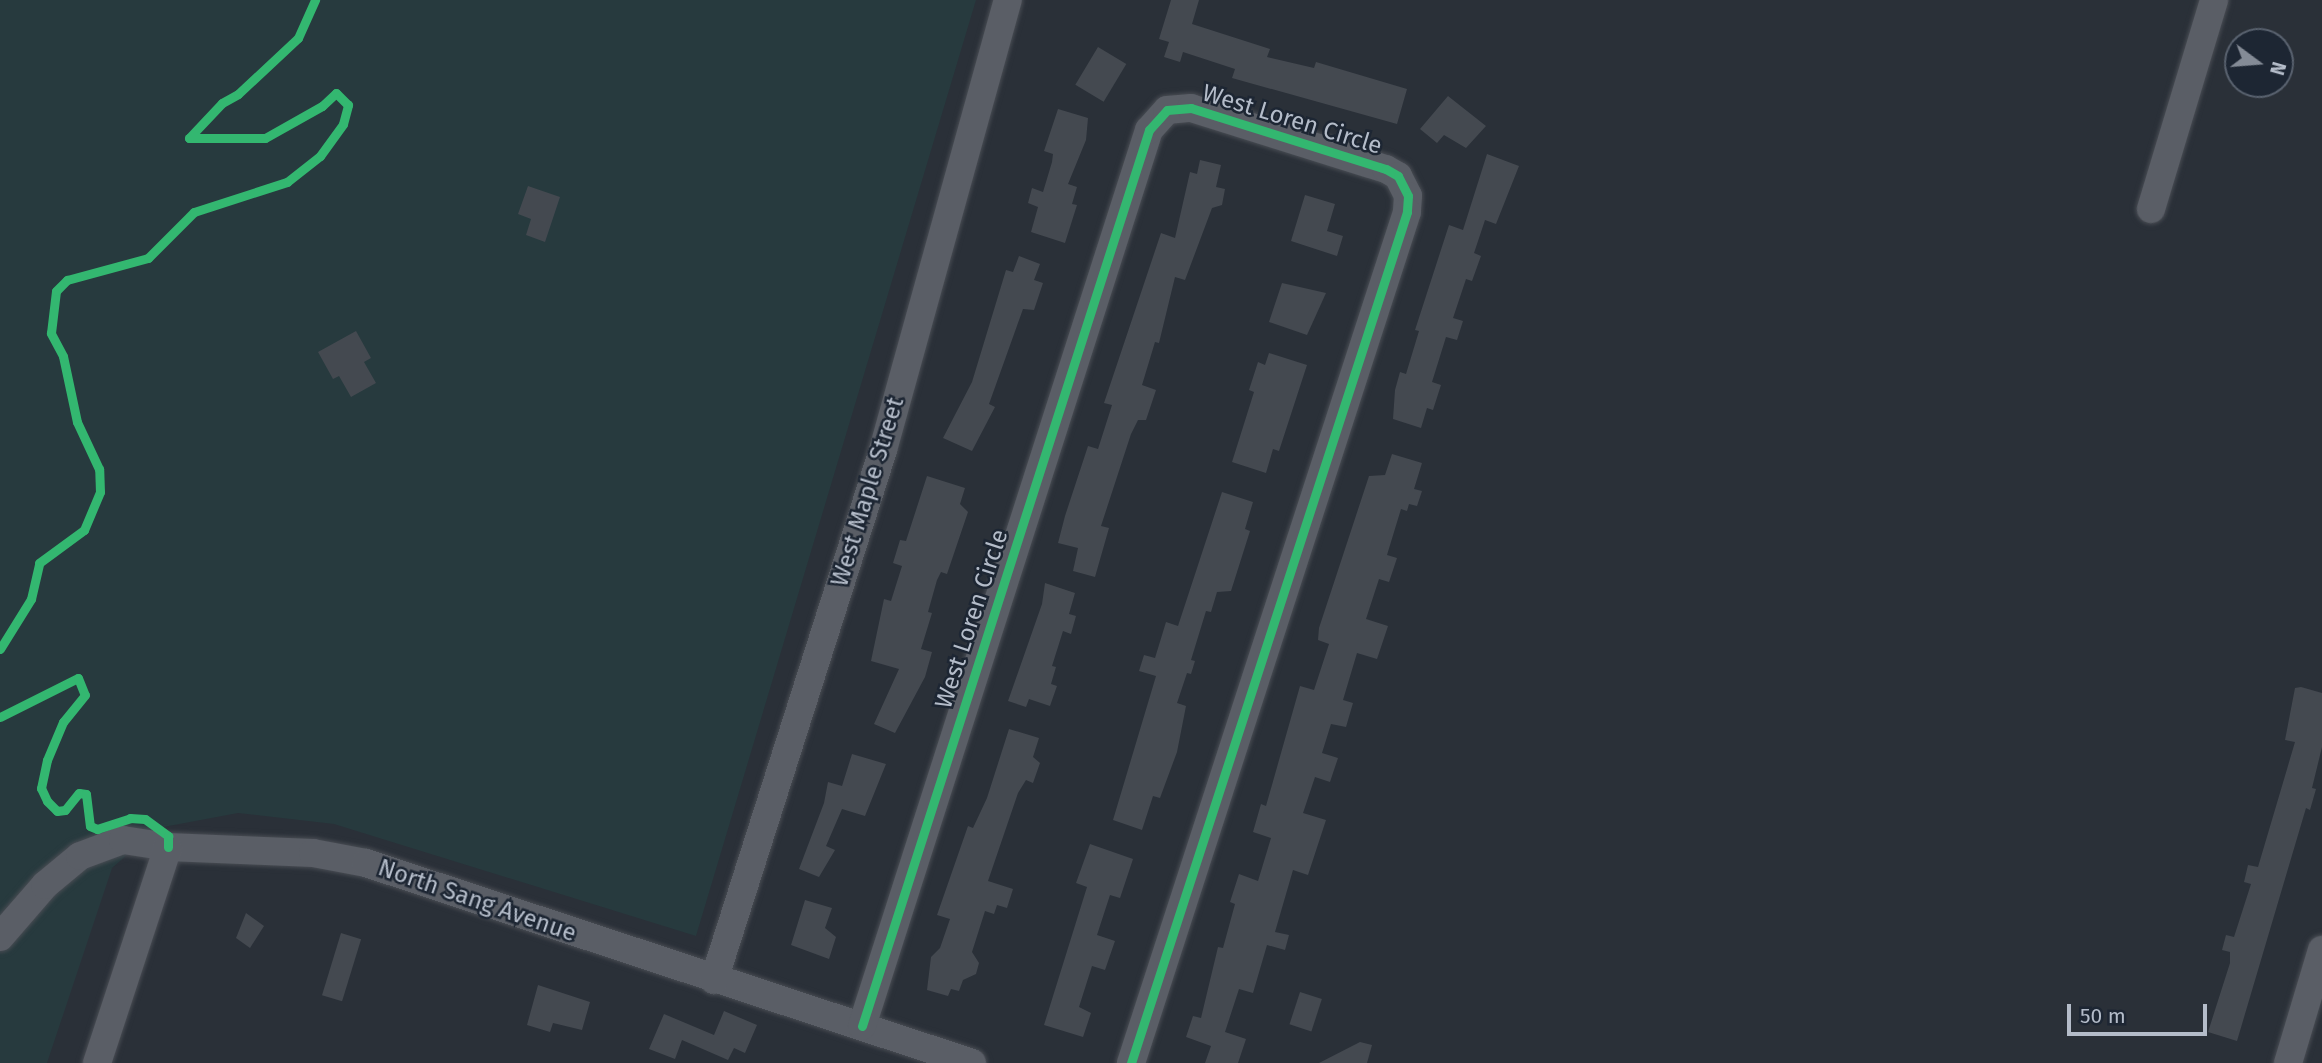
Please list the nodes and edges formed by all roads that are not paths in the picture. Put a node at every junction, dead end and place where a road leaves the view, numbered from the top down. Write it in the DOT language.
graph roads {
  1 [pos="1008,0"];
  2 [pos="2214,0"];
  3 [pos="2151,209"];
  4 [pos="168,847"];
  5 [pos="0,937"];
  6 [pos="2322,950"];
  7 [pos="714,981"];
  8 [pos="862,1026"];
  9 [pos="97,1063"];
  10 [pos="972,1063"];
  11 [pos="1131,1063"];
  12 [pos="2288,1063"];
  1 -- 7 [label="street, West Maple Street"];
  2 -- 3 [label="street"];
  4 -- 5 [label="street, North Sang Avenue"];
  4 -- 7 [label="street, North Sang Avenue"];
  4 -- 9 [label="street"];
  6 -- 12 [label="street"];
  7 -- 8 [label="street, North Sang Avenue"];
  8 -- 10 [label="street, North Sang Avenue"];
  8 -- 11 [label="street, West Loren Circle"];
}
